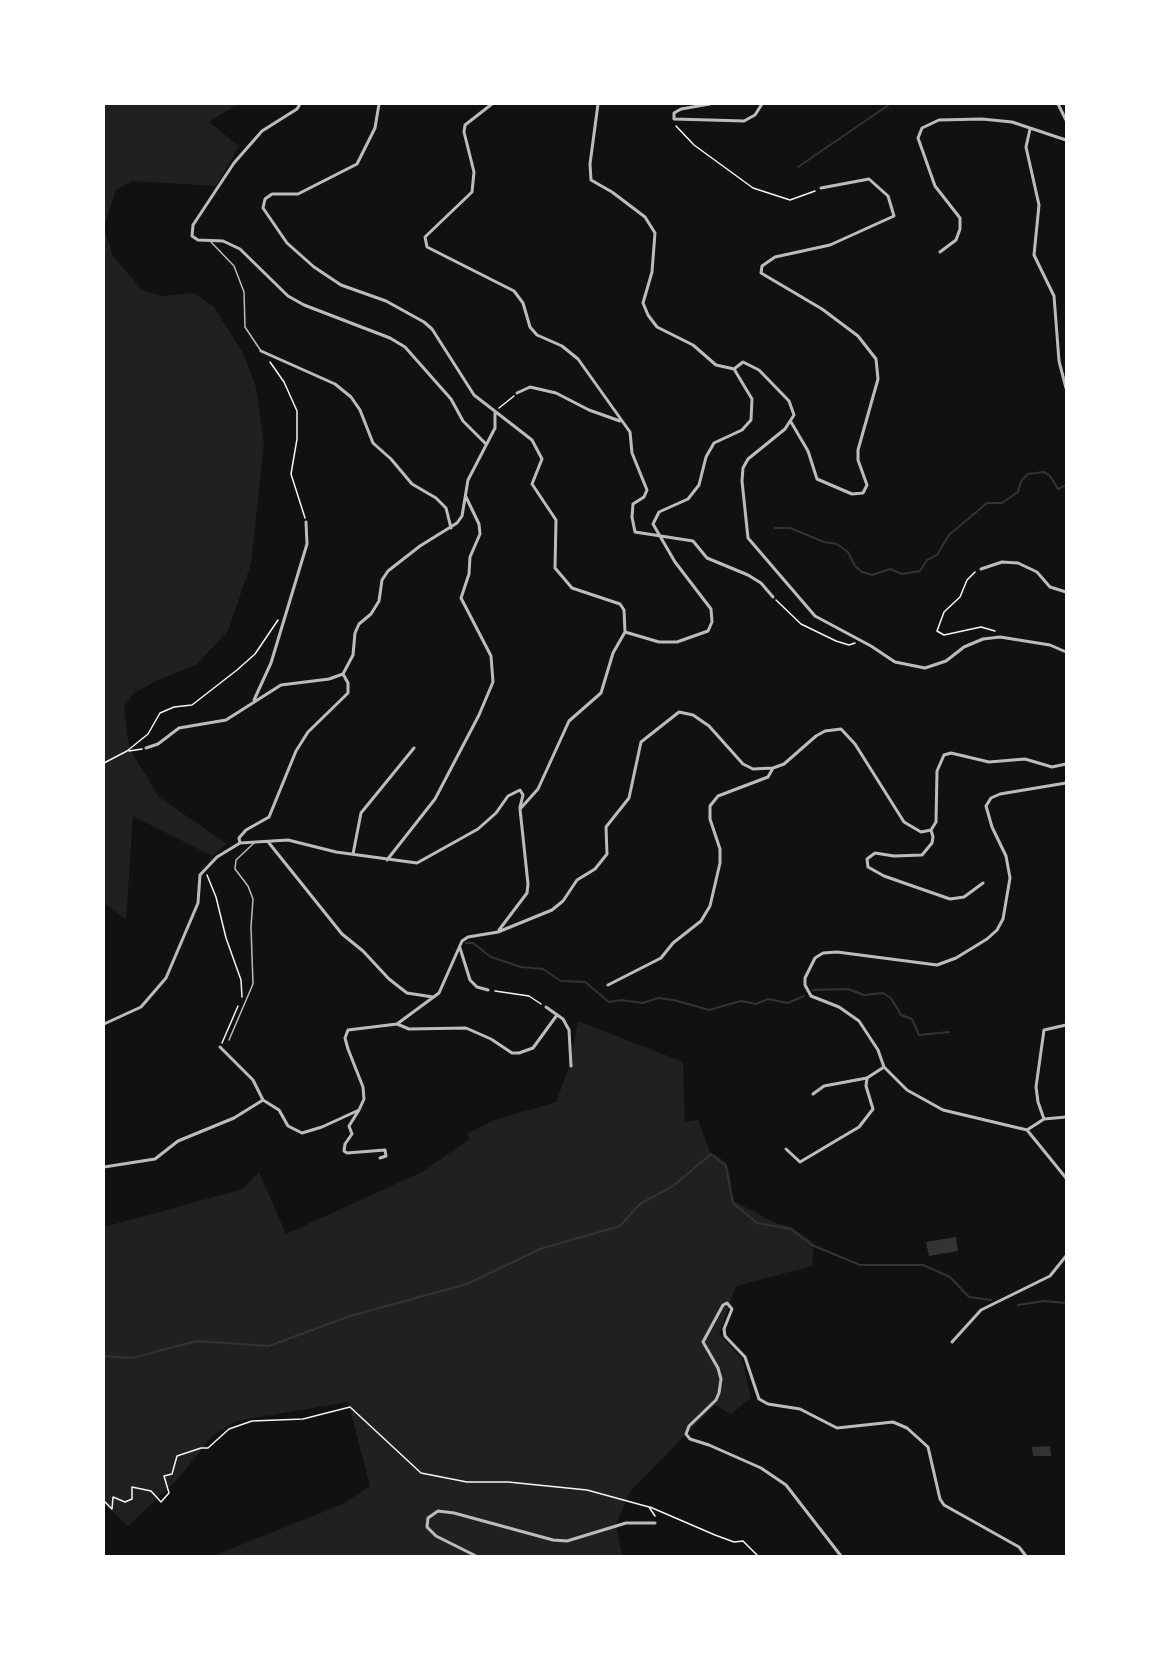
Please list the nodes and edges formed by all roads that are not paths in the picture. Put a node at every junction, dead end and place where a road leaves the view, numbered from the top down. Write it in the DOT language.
graph roads {
  1 [pos="300,104"];
  2 [pos="379,104"];
  3 [pos="492,104"];
  4 [pos="598,104"];
  5 [pos="710,104"];
  6 [pos="762,104"];
  7 [pos="1058,104"];
  8 [pos="1066,120"];
  9 [pos="1030,129"];
  10 [pos="1066,140"];
  11 [pos="821,188"];
  12 [pos="210,240"];
  13 [pos="940,252"];
  14 [pos="261,351"];
  15 [pos="734,369"];
  16 [pos="1066,388"];
  17 [pos="517,393"];
  18 [pos="495,413"];
  19 [pos="622,421"];
  20 [pos="791,422"];
  21 [pos="486,444"];
  22 [pos="465,496"];
  23 [pos="306,522"];
  24 [pos="451,528"];
  25 [pos="658,534"];
  26 [pos="981,569"];
  27 [pos="1066,592"];
  28 [pos="773,597"];
  29 [pos="625,632"];
  30 [pos="1066,652"];
  31 [pos="343,674"];
  32 [pos="253,702"];
  33 [pos="146,748"];
  34 [pos="414,748"];
  35 [pos="1066,764"];
  36 [pos="773,768"];
  37 [pos="1066,783"];
  38 [pos="520,809"];
  39 [pos="931,830"];
  40 [pos="255,842"];
  41 [pos="240,843"];
  42 [pos="269,843"];
  43 [pos="353,854"];
  44 [pos="387,860"];
  45 [pos="983,883"];
  46 [pos="498,932"];
  47 [pos="459,947"];
  48 [pos="608,985"];
  49 [pos="488,990"];
  50 [pos="433,997"];
  51 [pos="546,1007"];
  52 [pos="557,1015"];
  53 [pos="104,1024"];
  54 [pos="397,1024"];
  55 [pos="1066,1025"];
  56 [pos="229,1040"];
  57 [pos="220,1047"];
  58 [pos="571,1066"];
  59 [pos="884,1067"];
  60 [pos="867,1078"];
  61 [pos="813,1094"];
  62 [pos="262,1100"];
  63 [pos="359,1110"];
  64 [pos="1066,1117"];
  65 [pos="1044,1119"];
  66 [pos="1027,1130"];
  67 [pos="786,1149"];
  68 [pos="380,1158"];
  69 [pos="104,1167"];
  70 [pos="1066,1178"];
  71 [pos="1066,1256"];
  72 [pos="952,1342"];
  73 [pos="655,1523"];
  74 [pos="476,1557"];
  75 [pos="841,1557"];
  76 [pos="1026,1557"];
  1 -- 12 [label="street"];
  2 -- 18 [label="street"];
  3 -- 19 [label="street"];
  4 -- 15 [label="street"];
  5 -- 6 [label="street"];
  7 -- 8 [label="street"];
  9 -- 10 [label="street"];
  9 -- 13 [label="street"];
  9 -- 16 [label="street"];
  11 -- 20 [label="street"];
  12 -- 14 [label="lane"];
  12 -- 21 [label="street"];
  14 -- 24 [label="street"];
  15 -- 20 [label="street"];
  15 -- 25 [label="street"];
  17 -- 19 [label="street"];
  18 -- 21 [label="street"];
  18 -- 29 [label="street"];
  19 -- 25 [label="street"];
  20 -- 30 [label="street"];
  21 -- 22 [label="street"];
  22 -- 24 [label="street"];
  22 -- 44 [label="street"];
  23 -- 32 [label="street"];
  24 -- 31 [label="street"];
  25 -- 28 [label="street"];
  25 -- 29 [label="street"];
  26 -- 27 [label="street"];
  29 -- 38 [label="street"];
  31 -- 32 [label="street"];
  31 -- 41 [label="street"];
  32 -- 33 [label="street"];
  34 -- 43 [label="street"];
  35 -- 39 [label="street"];
  36 -- 39 [label="street"];
  36 -- 46 [label="street"];
  36 -- 48 [label="street"];
  37 -- 59 [label="street"];
  38 -- 44 [label="street"];
  38 -- 46 [label="street"];
  39 -- 45 [label="street"];
  40 -- 41 [label="street"];
  40 -- 42 [label="street"];
  40 -- 56 [label="lane"];
  41 -- 53 [label="street"];
  42 -- 43 [label="street"];
  42 -- 50 [label="street"];
  43 -- 44 [label="street"];
  46 -- 47 [label="street"];
  47 -- 49 [label="street"];
  47 -- 50 [label="street"];
  50 -- 54 [label="street"];
  51 -- 52 [label="street"];
  52 -- 54 [label="street"];
  52 -- 58 [label="street"];
  54 -- 63 [label="street"];
  55 -- 65 [label="street"];
  57 -- 62 [label="street"];
  59 -- 60 [label="street"];
  59 -- 66 [label="street"];
  60 -- 61 [label="street"];
  60 -- 67 [label="street"];
  62 -- 63 [label="street"];
  62 -- 69 [label="street"];
  63 -- 68 [label="street"];
  64 -- 65 [label="street"];
  65 -- 66 [label="street"];
  66 -- 70 [label="street"];
  71 -- 72 [label="street"];
  73 -- 74 [label="street"];
  75 -- 76 [label="street"];
}
